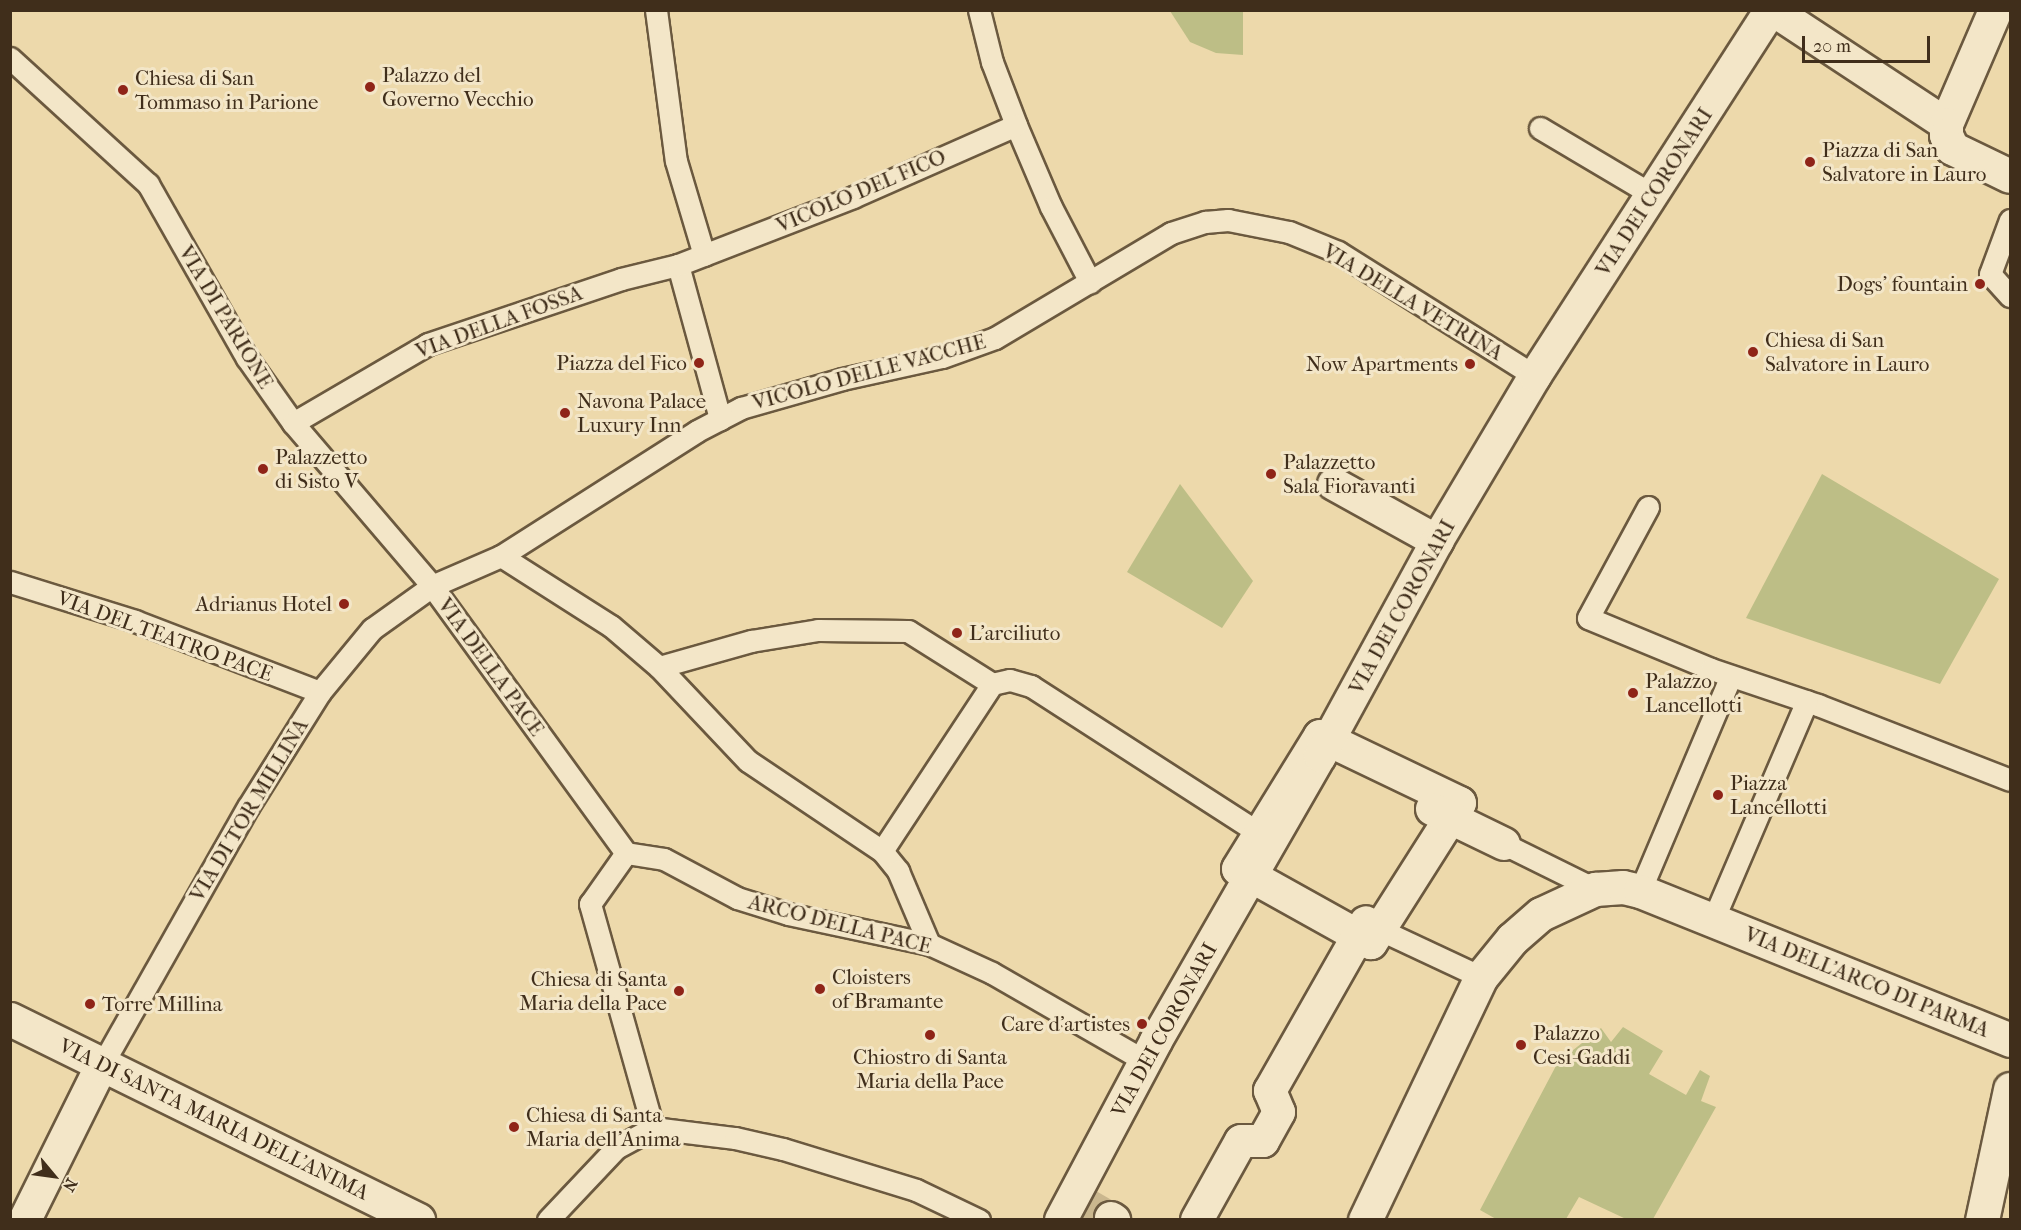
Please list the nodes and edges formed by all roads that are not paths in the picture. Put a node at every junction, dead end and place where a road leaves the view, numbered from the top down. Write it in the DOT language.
graph roads {
  1 [pos="656,10"];
  2 [pos="979,10"];
  3 [pos="1772,10"];
  4 [pos="1995,10"];
  5 [pos="10,58"];
  6 [pos="1016,124"];
  7 [pos="1946,124"];
  8 [pos="1540,128"];
  9 [pos="2010,176"];
  10 [pos="1653,195"];
  11 [pos="2010,220"];
  12 [pos="704,255"];
  13 [pos="678,265"];
  14 [pos="1090,282"];
  15 [pos="2010,296"];
  16 [pos="1535,376"];
  17 [pos="720,419"];
  18 [pos="293,423"];
  19 [pos="1334,484"];
  20 [pos="1648,507"];
  21 [pos="1437,542"];
  22 [pos="501,556"];
  23 [pos="10,582"];
  24 [pos="432,586"];
  25 [pos="659,667"];
  26 [pos="1731,676"];
  27 [pos="992,684"];
  28 [pos="320,692"];
  29 [pos="1813,703"];
  30 [pos="1324,748"];
  31 [pos="2010,780"];
  32 [pos="1450,818"];
  33 [pos="1504,844"];
  34 [pos="882,851"];
  35 [pos="626,853"];
  36 [pos="1259,854"];
  37 [pos="1620,889"];
  38 [pos="1719,922"];
  39 [pos="1373,930"];
  40 [pos="928,944"];
  41 [pos="1481,977"];
  42 [pos="10,1019"];
  43 [pos="2010,1040"];
  44 [pos="1145,1061"];
  45 [pos="103,1063"];
  46 [pos="2010,1089"];
  47 [pos="653,1128"];
  48 [pos="1089,1211"];
  49 [pos="25,1220"];
  50 [pos="418,1220"];
  51 [pos="548,1220"];
  52 [pos="979,1220"];
  53 [pos="1197,1220"];
  54 [pos="1365,1220"];
  55 [pos="1982,1220"];
  1 -- 12 [label="lane"];
  2 -- 6 [label="lane"];
  3 -- 7 [label="street"];
  3 -- 10 [label="street, VIA DEI CORONARI"];
  4 -- 7 [label="street"];
  5 -- 18 [label="lane, VIA DI PARIONE"];
  6 -- 12 [label="lane, VICOLO DEL FICO"];
  6 -- 14 [label="lane"];
  7 -- 9 [label="street"];
  8 -- 10 [label="lane"];
  10 -- 16 [label="street, VIA DEI CORONARI"];
  11 -- 15 [label="lane"];
  12 -- 13 [label="lane"];
  13 -- 17 [label="lane"];
  13 -- 18 [label="lane, VIA DELLA FOSSA"];
  14 -- 16 [label="lane, VIA DELLA VETRINA"];
  14 -- 17 [label="lane, VICOLO DELLE VACCHE"];
  16 -- 21 [label="street, VIA DEI CORONARI"];
  17 -- 22 [label="lane, VIA DELLA PACE"];
  18 -- 24 [label="lane, VIA DI PARIONE"];
  19 -- 21 [label="street"];
  20 -- 26 [label="lane"];
  21 -- 30 [label="street, VIA DEI CORONARI"];
  22 -- 24 [label="lane, VIA DELLA PACE"];
  22 -- 25 [label="lane"];
  23 -- 28 [label="lane, VIA DEL TEATRO PACE"];
  24 -- 28 [label="lane, VIA DI TOR MILLINA"];
  24 -- 35 [label="lane, VIA DELLA PACE"];
  25 -- 27 [label="lane"];
  25 -- 34 [label="lane"];
  26 -- 29 [label="lane"];
  26 -- 37 [label="lane"];
  27 -- 34 [label="lane"];
  27 -- 36 [label="lane"];
  28 -- 45 [label="lane, VIA DI TOR MILLINA"];
  29 -- 31 [label="lane"];
  29 -- 38 [label="lane"];
  30 -- 32 [label="street"];
  30 -- 36 [label="street, VIA DEI CORONARI"];
  32 -- 33 [label="street"];
  32 -- 39 [label="street"];
  33 -- 37 [label="lane"];
  34 -- 40 [label="lane"];
  35 -- 40 [label="lane, ARCO DELLA PACE"];
  35 -- 47 [label="lane"];
  36 -- 39 [label="street"];
  36 -- 44 [label="street, VIA DEI CORONARI"];
  37 -- 38 [label="street"];
  37 -- 41 [label="street"];
  38 -- 43 [label="street, VIA DELL'ARCO DI PARMA"];
  39 -- 41 [label="lane"];
  39 -- 53 [label="street"];
  40 -- 44 [label="lane, ARCO DELLA PACE"];
  41 -- 54 [label="street"];
  42 -- 45 [label="street, VIA DI SANTA MARIA DELL'ANIMA"];
  44 -- 48 [label="street, VIA DEI CORONARI"];
  45 -- 49 [label="street"];
  45 -- 50 [label="street, VIA DI SANTA MARIA DELL'ANIMA"];
  46 -- 55 [label="street"];
  47 -- 51 [label="lane"];
  47 -- 52 [label="lane"];
}
